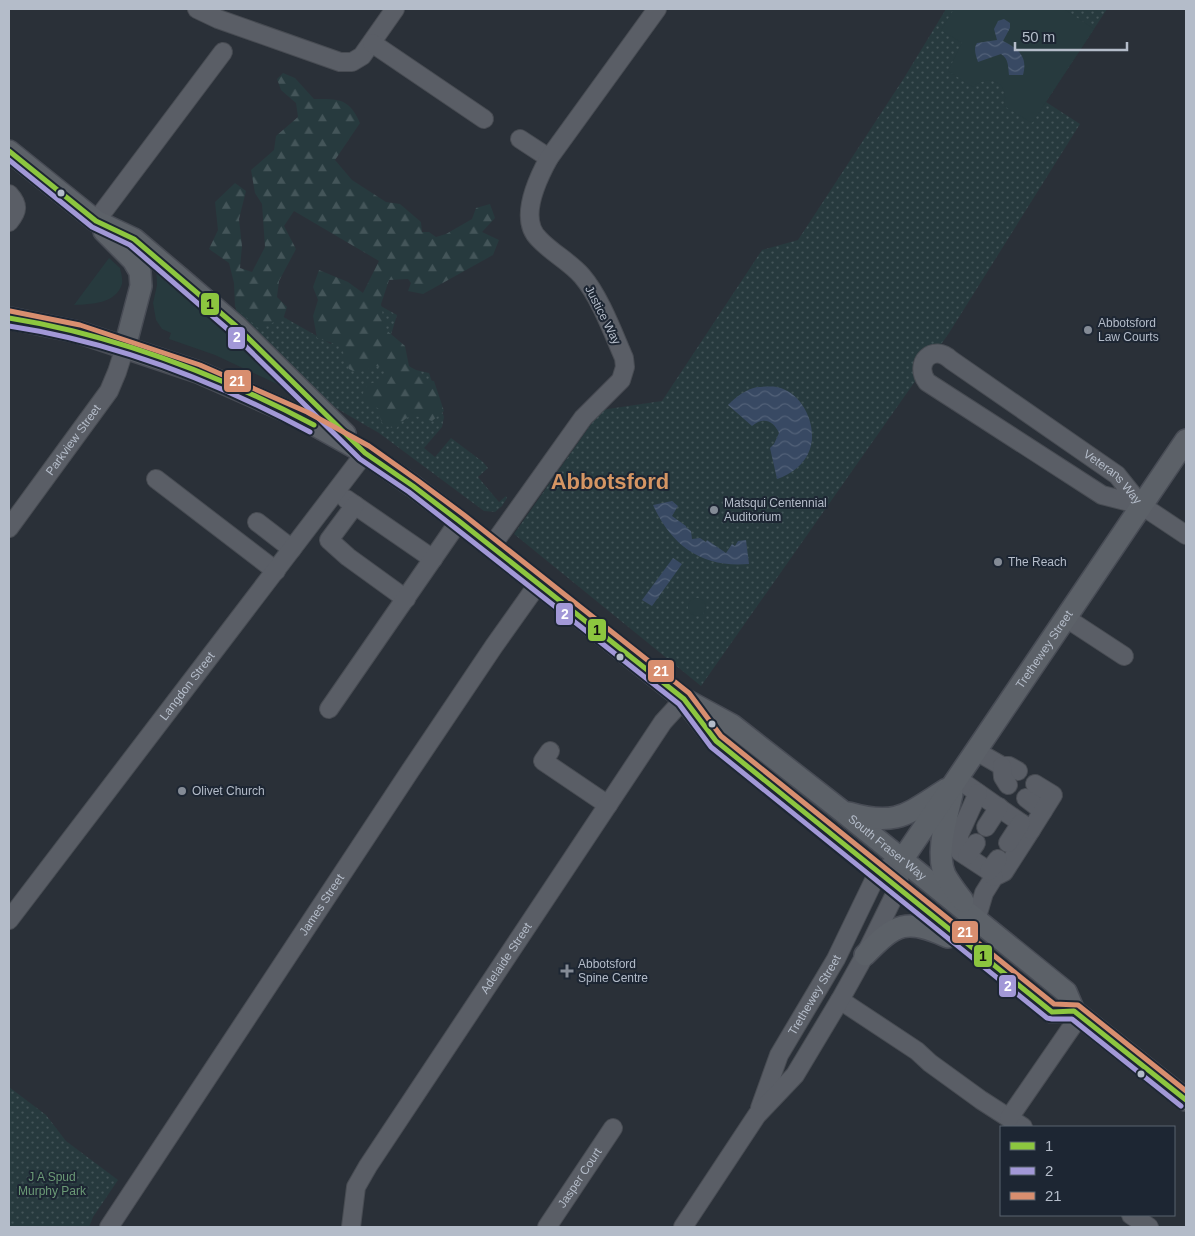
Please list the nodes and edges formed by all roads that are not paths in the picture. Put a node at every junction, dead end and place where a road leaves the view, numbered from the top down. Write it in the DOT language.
graph roads {
  1 [pos="197,9"];
  2 [pos="395,9"];
  3 [pos="657,9"];
  4 [pos="372,43"];
  5 [pos="223,52"];
  6 [pos="484,119"];
  7 [pos="520,139"];
  8 [pos="9,151"];
  9 [pos="549,158"];
  10 [pos="9,194"];
  11 [pos="96,221"];
  12 [pos="9,222"];
  13 [pos="9,318"];
  14 [pos="125,346"];
  15 [pos="1186,440"];
  16 [pos="365,453"];
  17 [pos="156,478"];
  18 [pos="336,492"];
  19 [pos="355,505"];
  20 [pos="1142,505"];
  21 [pos="459,521"];
  22 [pos="257,522"];
  23 [pos="10,524"];
  24 [pos="1186,535"];
  25 [pos="491,547"];
  26 [pos="292,549"];
  27 [pos="433,559"];
  28 [pos="276,570"];
  29 [pos="538,584"];
  30 [pos="406,599"];
  31 [pos="1066,618"];
  32 [pos="1124,656"];
  33 [pos="684,699"];
  34 [pos="329,709"];
  35 [pos="550,751"];
  36 [pos="976,751"];
  37 [pos="1009,774"];
  38 [pos="956,782"];
  39 [pos="1030,791"];
  40 [pos="978,793"];
  41 [pos="608,805"];
  42 [pos="999,807"];
  43 [pos="842,810"];
  44 [pos="1026,826"];
  45 [pos="986,827"];
  46 [pos="1008,842"];
  47 [pos="902,860"];
  48 [pos="994,869"];
  49 [pos="878,872"];
  50 [pos="898,888"];
  51 [pos="9,920"];
  52 [pos="976,920"];
  53 [pos="965,942"];
  54 [pos="865,955"];
  55 [pos="840,1000"];
  56 [pos="1077,1013"];
  57 [pos="1186,1100"];
  58 [pos="757,1115"];
  59 [pos="1016,1123"];
  60 [pos="613,1128"];
  61 [pos="1132,1216"];
  62 [pos="109,1227"];
  63 [pos="351,1227"];
  64 [pos="547,1227"];
  65 [pos="683,1227"];
  66 [pos="1149,1227"];
  1 -- 4 [label="street"];
  2 -- 4 [label="street"];
  3 -- 9 [label="street, Justice Way"];
  4 -- 6 [label="street"];
  5 -- 11 [label="street"];
  7 -- 9 [label="street"];
  8 -- 11 [label="main road"];
  9 -- 25 [label="street, Justice Way"];
  10 -- 12 [label="street"];
  11 -- 14 [label="main road"];
  11 -- 16 [label="main road"];
  13 -- 14 [label="main road, South Fraser Way"];
  14 -- 16 [label="main road, South Fraser Way"];
  14 -- 23 [label="street, Parkview Street"];
  15 -- 20 [label="main road, Trethewey Street"];
  16 -- 18 [label="street, Langdon Street"];
  16 -- 21 [label="main road, South Fraser Way"];
  17 -- 28 [label="street"];
  18 -- 19 [label="street"];
  18 -- 26 [label="street, Langdon Street"];
  19 -- 27 [label="street"];
  19 -- 30 [label="street"];
  20 -- 20 [label="street, Veterans Way"];
  20 -- 24 [label="street"];
  20 -- 31 [label="main road, Trethewey Street"];
  21 -- 25 [label="main road, South Fraser Way"];
  21 -- 27 [label="street"];
  22 -- 26 [label="street"];
  25 -- 29 [label="main road, South Fraser Way"];
  26 -- 28 [label="street, Langdon Street"];
  27 -- 30 [label="street"];
  28 -- 51 [label="street, Langdon Street"];
  29 -- 33 [label="main road, South Fraser Way"];
  29 -- 62 [label="street, James Street"];
  30 -- 34 [label="street"];
  31 -- 32 [label="street"];
  31 -- 36 [label="main road, Trethewey Street"];
  33 -- 41 [label="street, Adelaide Street"];
  33 -- 43 [label="main road, South Fraser Way"];
  33 -- 49 [label="main road, South Fraser Way"];
  35 -- 41 [label="street"];
  36 -- 37 [label="street"];
  36 -- 38 [label="main road, Trethewey Street"];
  38 -- 40 [label="street"];
  38 -- 43 [label="main road"];
  38 -- 47 [label="main road, Trethewey Street"];
  38 -- 52 [label="main road"];
  39 -- 44 [label="street"];
  40 -- 42 [label="street"];
  40 -- 48 [label="street"];
  41 -- 63 [label="street, Adelaide Street"];
  42 -- 44 [label="street"];
  42 -- 45 [label="street"];
  43 -- 47 [label="main road, South Fraser Way"];
  44 -- 46 [label="street"];
  44 -- 48 [label="street"];
  47 -- 49 [label="street, Trethewey Street"];
  47 -- 50 [label="street, Trethewey Street"];
  47 -- 52 [label="main road, South Fraser Way"];
  48 -- 52 [label="street"];
  49 -- 50 [label="main road, South Fraser Way"];
  49 -- 58 [label="street, Trethewey Street"];
  50 -- 53 [label="main road, South Fraser Way"];
  50 -- 54 [label="street, Trethewey Street"];
  52 -- 56 [label="main road, South Fraser Way"];
  53 -- 54 [label="main road"];
  53 -- 56 [label="main road, South Fraser Way"];
  54 -- 55 [label="street, Trethewey Street"];
  55 -- 58 [label="street, Trethewey Street"];
  55 -- 59 [label="street"];
  56 -- 57 [label="main road, South Fraser Way"];
  56 -- 59 [label="street"];
  58 -- 65 [label="street, Trethewey Street"];
  60 -- 64 [label="street, Jasper Court"];
  61 -- 66 [label="street"];
}
